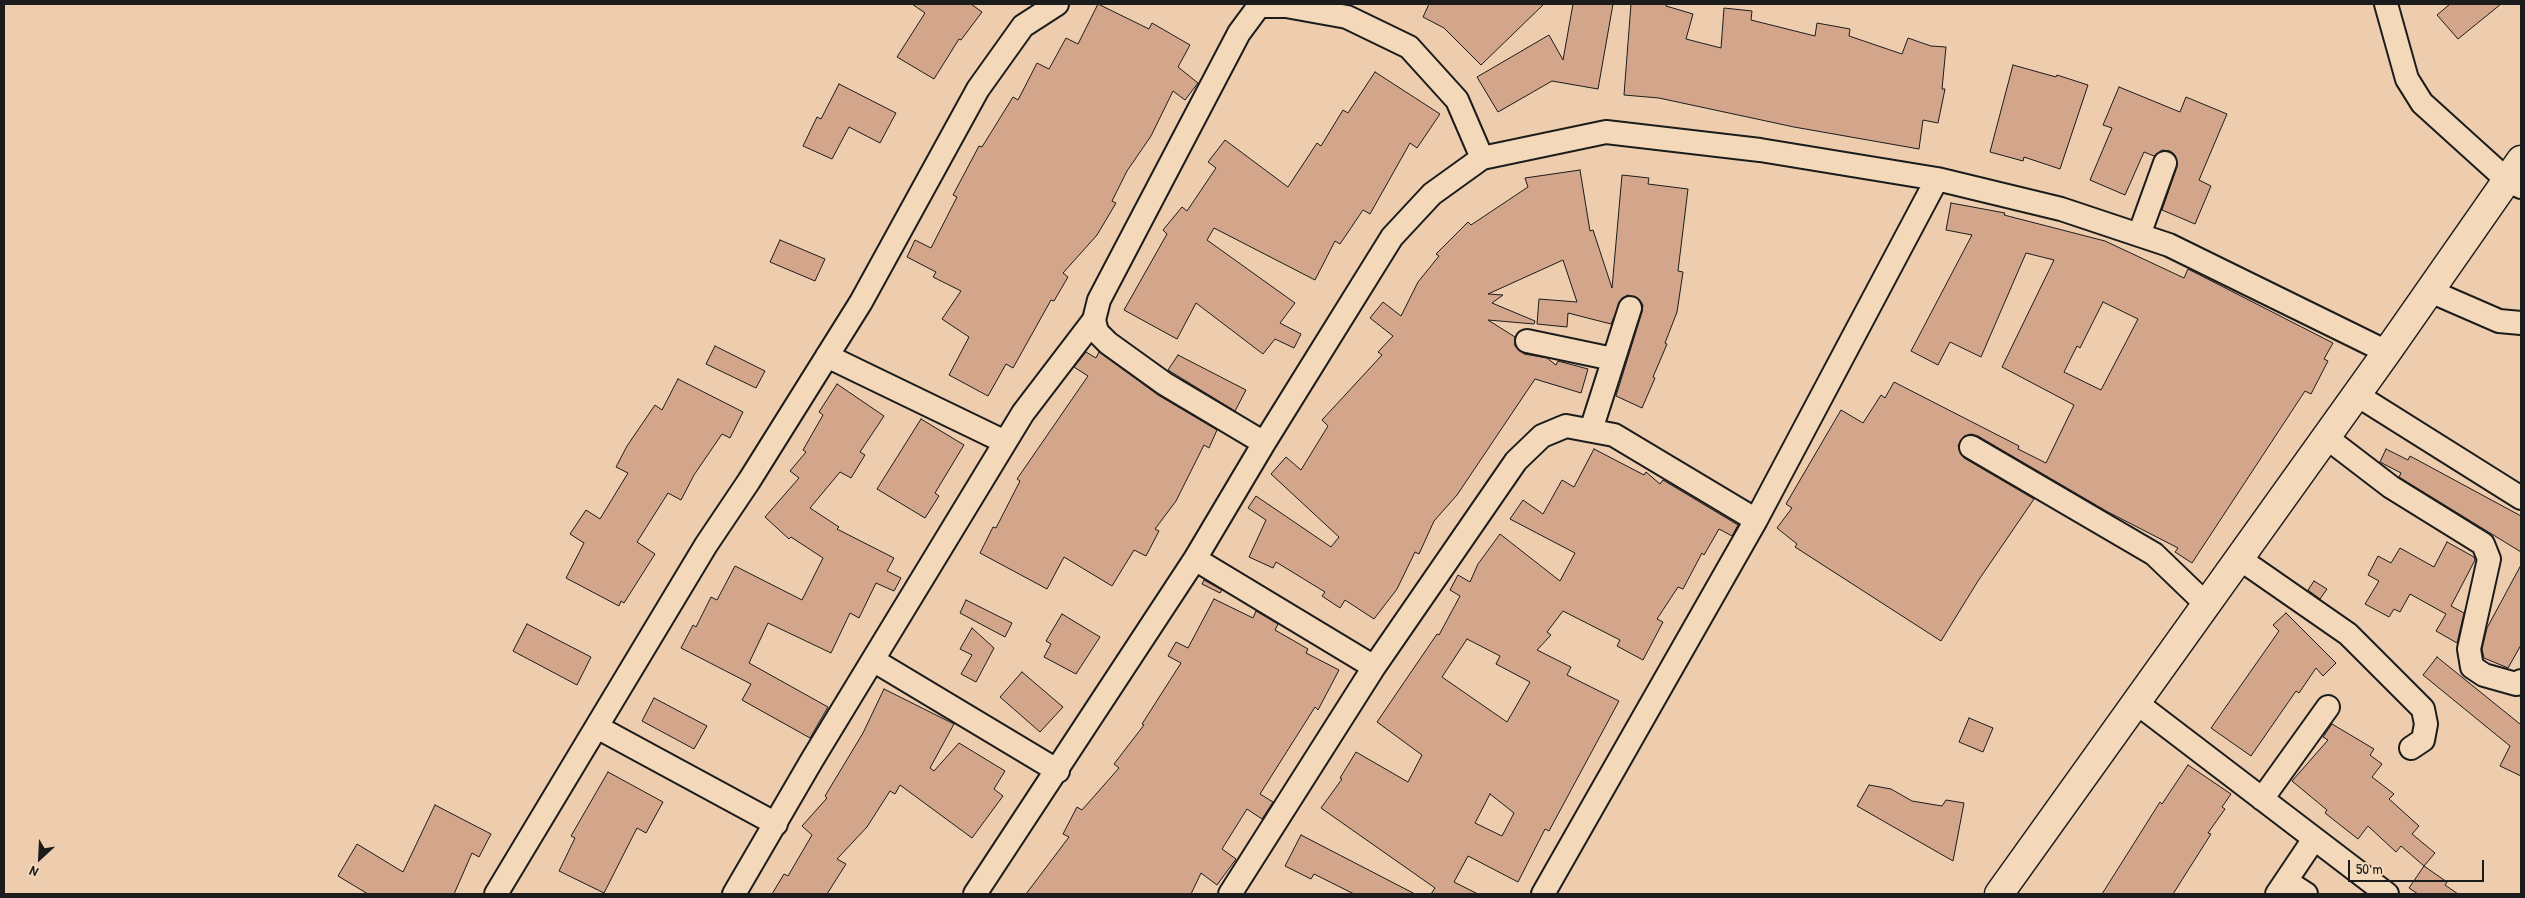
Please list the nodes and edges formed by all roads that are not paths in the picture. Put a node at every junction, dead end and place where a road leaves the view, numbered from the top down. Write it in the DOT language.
graph roads {
  1 [pos="1057,4"];
  2 [pos="2386,4"];
  3 [pos="1250,5"];
  4 [pos="1482,158"];
  5 [pos="2165,163"];
  6 [pos="2517,175"];
  7 [pos="1937,179"];
  8 [pos="2139,236"];
  9 [pos="2430,291"];
  10 [pos="1630,308"];
  11 [pos="1094,320"];
  12 [pos="2521,323"];
  13 [pos="1526,342"];
  14 [pos="2387,352"];
  15 [pos="827,356"];
  16 [pos="1614,359"];
  17 [pos="2357,395"];
  18 [pos="1591,430"];
  19 [pos="2326,438"];
  20 [pos="1006,442"];
  21 [pos="1264,443"];
  22 [pos="1971,447"];
  23 [pos="2521,498"];
  24 [pos="1756,520"];
  25 [pos="1195,559"];
  26 [pos="2240,559"];
  27 [pos="2206,604"];
  28 [pos="873,660"];
  29 [pos="1374,667"];
  30 [pos="2521,681"];
  31 [pos="2138,704"];
  32 [pos="2328,707"];
  33 [pos="597,727"];
  34 [pos="2411,748"];
  35 [pos="1058,771"];
  36 [pos="2262,799"];
  37 [pos="776,824"];
  38 [pos="2314,839"];
  39 [pos="2281,888"];
  40 [pos="1236,892"];
  41 [pos="1547,893"];
  42 [pos="496,894"];
  43 [pos="734,894"];
  44 [pos="975,894"];
  45 [pos="1999,894"];
  46 [pos="2306,894"];
  47 [pos="2387,894"];
  1 -- 15 [label="street"];
  2 -- 6 [label="street"];
  3 -- 4 [label="street"];
  3 -- 11 [label="street"];
  4 -- 7 [label="street"];
  4 -- 21 [label="street"];
  5 -- 8 [label="street"];
  6 -- 9 [label="main road"];
  7 -- 8 [label="street"];
  7 -- 24 [label="street"];
  8 -- 14 [label="street"];
  9 -- 12 [label="street"];
  9 -- 14 [label="main road"];
  10 -- 16 [label="street"];
  11 -- 20 [label="street"];
  11 -- 21 [label="street"];
  13 -- 16 [label="street"];
  14 -- 17 [label="main road"];
  15 -- 20 [label="street"];
  15 -- 33 [label="street"];
  16 -- 18 [label="street"];
  17 -- 19 [label="main road"];
  17 -- 23 [label="street"];
  18 -- 24 [label="street"];
  18 -- 29 [label="street"];
  19 -- 26 [label="main road"];
  19 -- 30 [label="street"];
  20 -- 28 [label="street"];
  21 -- 25 [label="street"];
  22 -- 27 [label="street"];
  24 -- 41 [label="street"];
  25 -- 29 [label="street"];
  25 -- 35 [label="street"];
  26 -- 27 [label="main road"];
  26 -- 34 [label="street"];
  27 -- 31 [label="main road"];
  28 -- 35 [label="street"];
  28 -- 37 [label="street"];
  29 -- 40 [label="street"];
  31 -- 36 [label="street"];
  31 -- 45 [label="main road"];
  32 -- 36 [label="street"];
  33 -- 37 [label="street"];
  33 -- 42 [label="street"];
  35 -- 44 [label="street"];
  36 -- 38 [label="street"];
  37 -- 43 [label="street"];
  38 -- 39 [label="street"];
  38 -- 47 [label="street"];
  39 -- 46 [label="street"];
}
